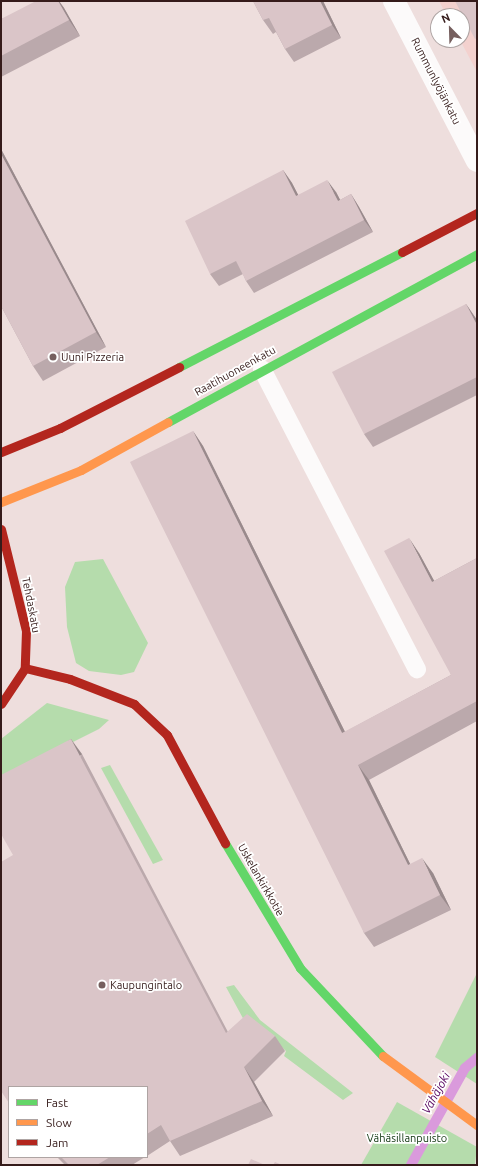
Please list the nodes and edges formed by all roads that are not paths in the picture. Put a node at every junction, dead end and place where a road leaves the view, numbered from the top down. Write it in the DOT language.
graph roads {
  1 [pos="394,1"];
  2 [pos="477,161"];
  3 [pos="477,212"];
  4 [pos="477,254"];
  5 [pos="262,369"];
  6 [pos="1,452"];
  7 [pos="1,502"];
  8 [pos="1,529"];
  9 [pos="25,668"];
  10 [pos="417,669"];
  11 [pos="1,704"];
  12 [pos="477,1125"];
  1 -- 2 [label="street, Rummunlyöjänkatu"];
  3 -- 6 [label="main road"];
  4 -- 5 [label="main road, Raatihuoneenkatu"];
  5 -- 7 [label="main road, Raatihuoneenkatu"];
  5 -- 10 [label="lane"];
  8 -- 9 [label="main road, Tehdaskatu"];
  9 -- 11 [label="main road"];
  9 -- 12 [label="main road, Uskelankirkkotie"];
}
